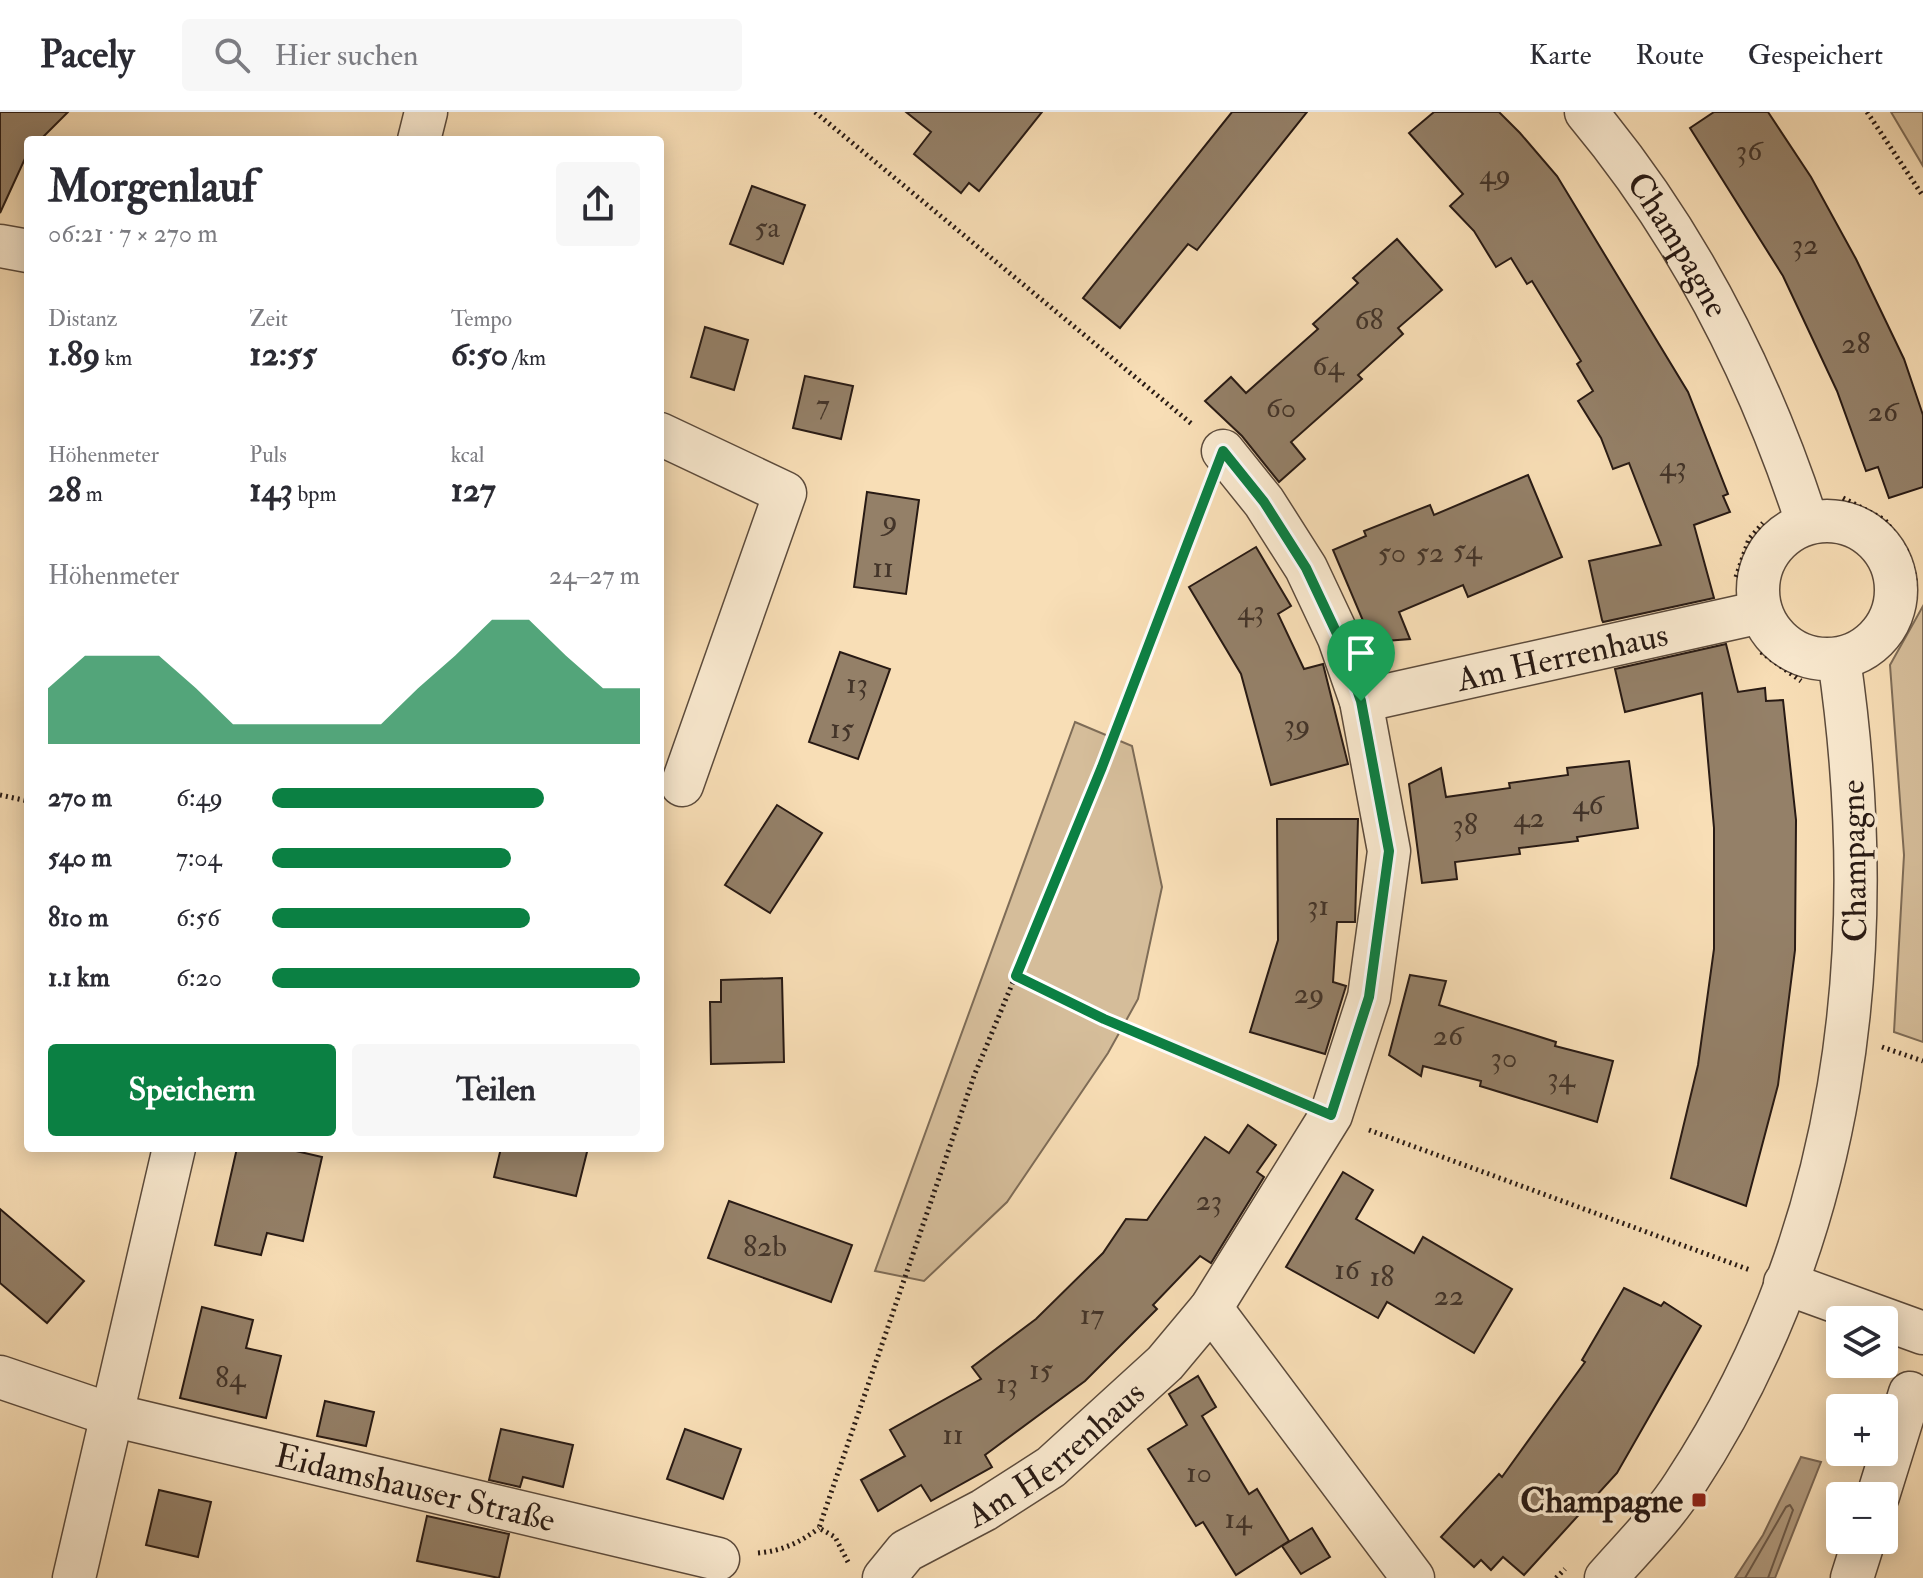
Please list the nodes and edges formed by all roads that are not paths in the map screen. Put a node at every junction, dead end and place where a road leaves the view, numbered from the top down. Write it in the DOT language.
graph roads {
  1 [pos="426,112"];
  2 [pos="1586,112"];
  3 [pos="420,136"];
  4 [pos="0,246"];
  5 [pos="24,250"];
  6 [pos="664,436"];
  7 [pos="1223,451"];
  8 [pos="1807,522"];
  9 [pos="1911,578"];
  10 [pos="1750,615"];
  11 [pos="1858,663"];
  12 [pos="1361,701"];
  13 [pos="682,785"];
  14 [pos="173,1152"];
  15 [pos="1760,1273"];
  16 [pos="1211,1308"];
  17 [pos="1923,1333"];
  18 [pos="0,1377"];
  19 [pos="1910,1393"];
  20 [pos="112,1415"];
  21 [pos="1882,1482"];
  22 [pos="1860,1554"];
  23 [pos="718,1559"];
  24 [pos="1591,1568"];
  25 [pos="884,1577"];
  26 [pos="74,1578"];
  27 [pos="1413,1578"];
  28 [pos="1852,1578"];
  1 -- 3 [label="street"];
  2 -- 8 [label="street, Champagne"];
  4 -- 5 [label="street"];
  6 -- 13 [label="street"];
  7 -- 12 [label="street, Am Herrenhaus"];
  8 -- 9 [label="street"];
  8 -- 10 [label="street"];
  9 -- 11 [label="street"];
  10 -- 11 [label="street"];
  10 -- 12 [label="street, Am Herrenhaus"];
  11 -- 15 [label="street, Champagne"];
  12 -- 16 [label="street, Am Herrenhaus"];
  14 -- 20 [label="street"];
  15 -- 17 [label="street"];
  15 -- 24 [label="street, Champagne"];
  16 -- 25 [label="street, Am Herrenhaus"];
  16 -- 27 [label="street"];
  18 -- 20 [label="street, Eidamshauser Straße"];
  19 -- 21 [label="street"];
  20 -- 23 [label="street, Eidamshauser Straße"];
  20 -- 26 [label="street"];
  22 -- 28 [label="street"];
}
